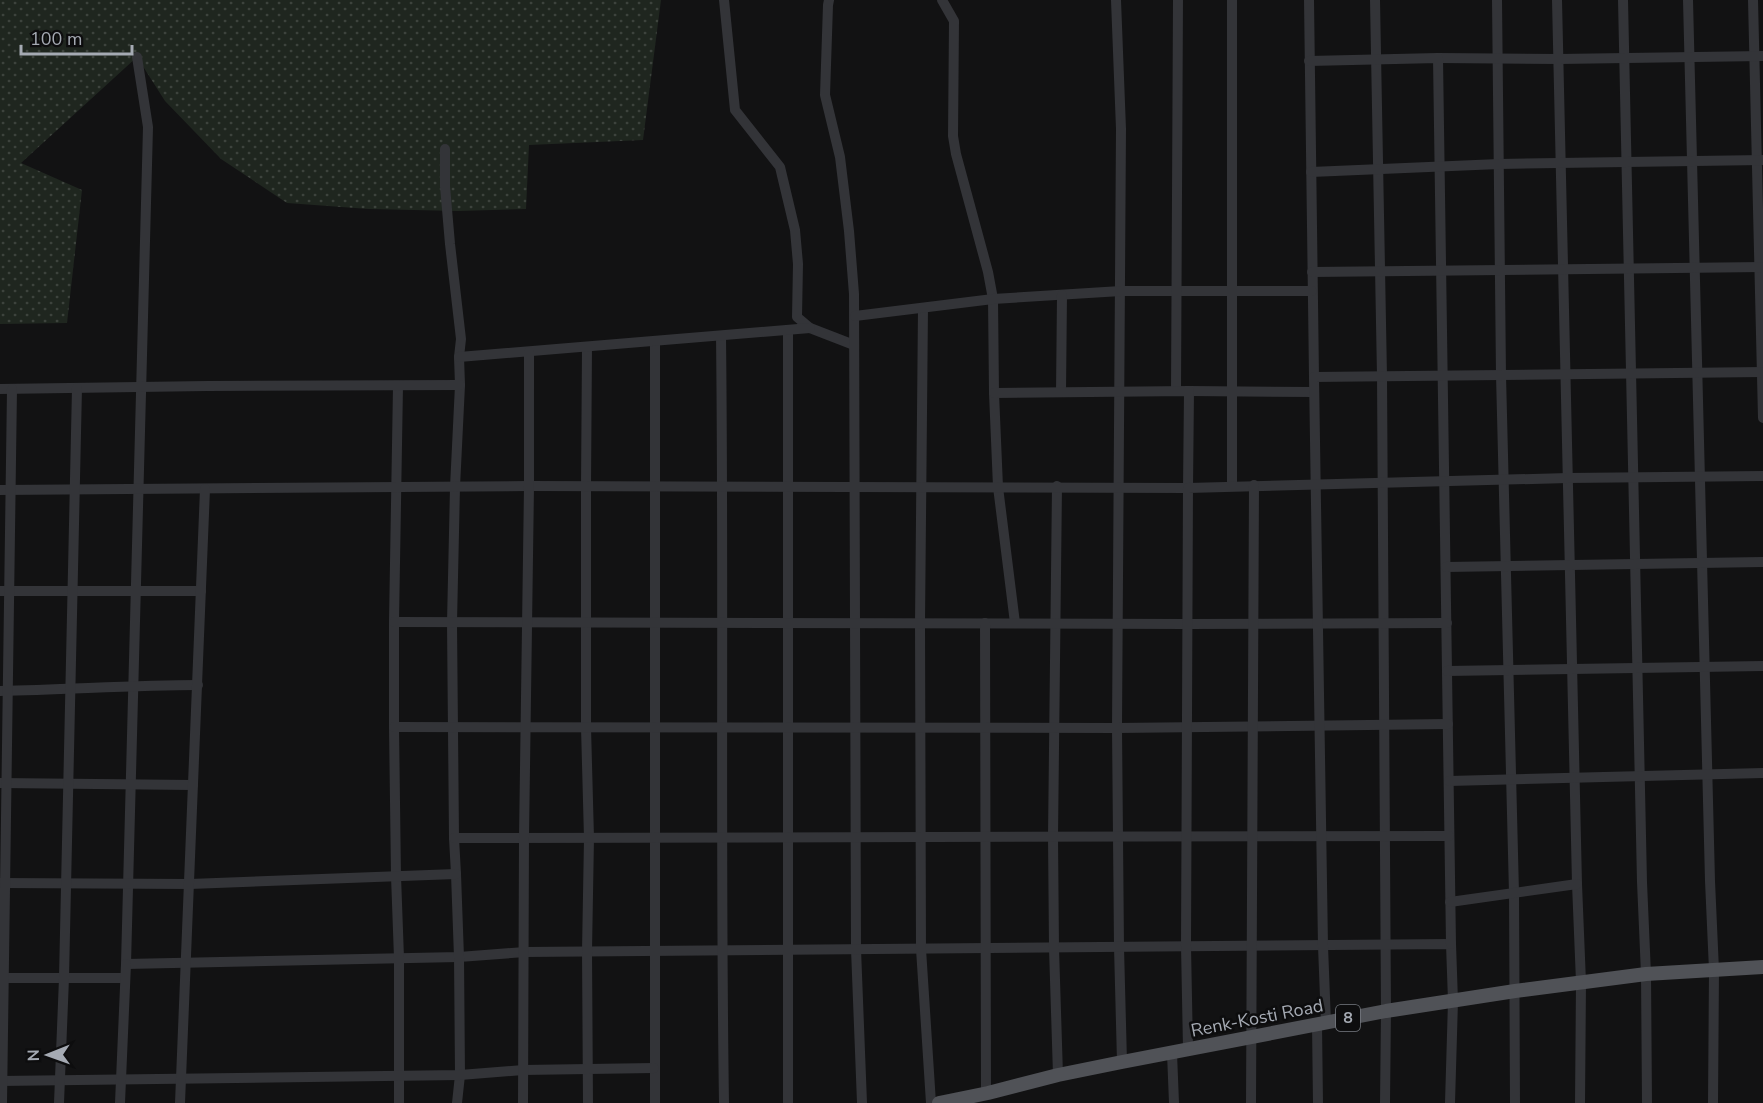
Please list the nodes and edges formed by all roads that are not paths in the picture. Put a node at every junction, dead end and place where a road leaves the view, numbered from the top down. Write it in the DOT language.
graph roads {
  1 [pos="717,0"];
  2 [pos="829,0"];
  3 [pos="942,0"];
  4 [pos="953,0"];
  5 [pos="1116,0"];
  6 [pos="1178,0"];
  7 [pos="1232,0"];
  8 [pos="1309,0"];
  9 [pos="1375,0"];
  10 [pos="1497,0"];
  11 [pos="1557,0"];
  12 [pos="1623,0"];
  13 [pos="1688,0"];
  14 [pos="1753,0"];
  15 [pos="724,5"];
  16 [pos="954,21"];
  17 [pos="1758,56"];
  18 [pos="137,57"];
  19 [pos="1624,57"];
  20 [pos="1689,57"];
  21 [pos="1438,58"];
  22 [pos="1498,59"];
  23 [pos="1559,59"];
  24 [pos="1376,60"];
  25 [pos="1309,61"];
  26 [pos="445,149"];
  27 [pos="1759,160"];
  28 [pos="1692,162"];
  29 [pos="1627,163"];
  30 [pos="1499,164"];
  31 [pos="1561,164"];
  32 [pos="1439,167"];
  33 [pos="1378,169"];
  34 [pos="1311,172"];
  35 [pos="1695,267"];
  36 [pos="1761,267"];
  37 [pos="1564,268"];
  38 [pos="1629,268"];
  39 [pos="1500,269"];
  40 [pos="1441,270"];
  41 [pos="1380,271"];
  42 [pos="1312,272"];
  43 [pos="1121,291"];
  44 [pos="1176,291"];
  45 [pos="1231,291"];
  46 [pos="1312,291"];
  47 [pos="1062,295"];
  48 [pos="993,299"];
  49 [pos="923,308"];
  50 [pos="855,316"];
  51 [pos="810,328"];
  52 [pos="788,330"];
  53 [pos="721,336"];
  54 [pos="655,341"];
  55 [pos="854,345"];
  56 [pos="587,347"];
  57 [pos="529,352"];
  58 [pos="459,357"];
  59 [pos="1697,372"];
  60 [pos="1762,372"];
  61 [pos="1631,373"];
  62 [pos="1501,375"];
  63 [pos="1566,375"];
  64 [pos="1382,376"];
  65 [pos="1442,376"];
  66 [pos="1314,377"];
  67 [pos="460,385"];
  68 [pos="398,386"];
  69 [pos="142,387"];
  70 [pos="77,388"];
  71 [pos="0,389"];
  72 [pos="12,389"];
  73 [pos="1176,391"];
  74 [pos="1189,391"];
  75 [pos="1232,391"];
  76 [pos="1061,392"];
  77 [pos="1120,392"];
  78 [pos="1314,392"];
  79 [pos="994,393"];
  80 [pos="1763,418"];
  81 [pos="1700,476"];
  82 [pos="1763,476"];
  83 [pos="1633,477"];
  84 [pos="1568,478"];
  85 [pos="1503,479"];
  86 [pos="1445,480"];
  87 [pos="1382,482"];
  88 [pos="1315,483"];
  89 [pos="1254,485"];
  90 [pos="529,486"];
  91 [pos="586,486"];
  92 [pos="655,486"];
  93 [pos="723,486"];
  94 [pos="788,486"];
  95 [pos="1057,486"];
  96 [pos="1232,486"];
  97 [pos="455,487"];
  98 [pos="855,487"];
  99 [pos="922,487"];
  100 [pos="998,487"];
  101 [pos="1119,487"];
  102 [pos="140,488"];
  103 [pos="396,488"];
  104 [pos="1188,488"];
  105 [pos="76,489"];
  106 [pos="205,489"];
  107 [pos="5,490"];
  108 [pos="1635,562"];
  109 [pos="1702,562"];
  110 [pos="1763,562"];
  111 [pos="1570,564"];
  112 [pos="1506,565"];
  113 [pos="1446,567"];
  114 [pos="4,591"];
  115 [pos="73,591"];
  116 [pos="137,591"];
  117 [pos="201,591"];
  118 [pos="394,622"];
  119 [pos="452,623"];
  120 [pos="528,623"];
  121 [pos="586,623"];
  122 [pos="654,623"];
  123 [pos="723,623"];
  124 [pos="788,623"];
  125 [pos="855,623"];
  126 [pos="920,623"];
  127 [pos="985,623"];
  128 [pos="1015,623"];
  129 [pos="1055,623"];
  130 [pos="1117,623"];
  131 [pos="1384,623"];
  132 [pos="1446,623"];
  133 [pos="1187,624"];
  134 [pos="1253,624"];
  135 [pos="1318,624"];
  136 [pos="1763,666"];
  137 [pos="1705,667"];
  138 [pos="1572,669"];
  139 [pos="1638,669"];
  140 [pos="1508,670"];
  141 [pos="1447,671"];
  142 [pos="134,685"];
  143 [pos="198,685"];
  144 [pos="70,690"];
  145 [pos="4,691"];
  146 [pos="1385,724"];
  147 [pos="1448,724"];
  148 [pos="1319,725"];
  149 [pos="453,726"];
  150 [pos="1252,726"];
  151 [pos="394,727"];
  152 [pos="526,727"];
  153 [pos="586,727"];
  154 [pos="654,727"];
  155 [pos="723,727"];
  156 [pos="788,727"];
  157 [pos="855,727"];
  158 [pos="920,727"];
  159 [pos="985,727"];
  160 [pos="1054,727"];
  161 [pos="1187,727"];
  162 [pos="1117,728"];
  163 [pos="1763,773"];
  164 [pos="1707,774"];
  165 [pos="1640,776"];
  166 [pos="1574,778"];
  167 [pos="1511,780"];
  168 [pos="1449,781"];
  169 [pos="3,784"];
  170 [pos="68,784"];
  171 [pos="131,784"];
  172 [pos="194,785"];
  173 [pos="1187,836"];
  174 [pos="1251,836"];
  175 [pos="1449,836"];
  176 [pos="787,837"];
  177 [pos="855,837"];
  178 [pos="921,837"];
  179 [pos="984,837"];
  180 [pos="1053,837"];
  181 [pos="1118,837"];
  182 [pos="1321,837"];
  183 [pos="1384,837"];
  184 [pos="454,838"];
  185 [pos="524,838"];
  186 [pos="589,838"];
  187 [pos="654,838"];
  188 [pos="723,838"];
  189 [pos="456,874"];
  190 [pos="396,876"];
  191 [pos="2,883"];
  192 [pos="65,883"];
  193 [pos="128,884"];
  194 [pos="190,884"];
  195 [pos="1576,884"];
  196 [pos="1514,893"];
  197 [pos="1450,902"];
  198 [pos="1451,944"];
  199 [pos="1384,945"];
  200 [pos="1186,946"];
  201 [pos="1251,946"];
  202 [pos="1323,946"];
  203 [pos="1119,947"];
  204 [pos="985,948"];
  205 [pos="1054,948"];
  206 [pos="856,949"];
  207 [pos="921,949"];
  208 [pos="722,950"];
  209 [pos="787,950"];
  210 [pos="587,951"];
  211 [pos="654,951"];
  212 [pos="525,952"];
  213 [pos="459,957"];
  214 [pos="399,958"];
  215 [pos="126,964"];
  216 [pos="186,964"];
  217 [pos="1763,967"];
  218 [pos="1714,970"];
  219 [pos="1646,974"];
  220 [pos="2,978"];
  221 [pos="64,978"];
  222 [pos="124,978"];
  223 [pos="1581,982"];
  224 [pos="1515,990"];
  225 [pos="1453,1001"];
  226 [pos="1386,1011"];
  227 [pos="1322,1024"];
  228 [pos="1251,1038"];
  229 [pos="1188,1049"];
  230 [pos="1172,1053"];
  231 [pos="1122,1062"];
  232 [pos="654,1068"];
  233 [pos="587,1069"];
  234 [pos="523,1070"];
  235 [pos="460,1075"];
  236 [pos="1058,1075"];
  237 [pos="399,1076"];
  238 [pos="181,1079"];
  239 [pos="120,1080"];
  240 [pos="1,1081"];
  241 [pos="60,1081"];
  242 [pos="986,1094"];
  243 [pos="2,1103"];
  244 [pos="59,1103"];
  245 [pos="120,1103"];
  246 [pos="180,1103"];
  247 [pos="399,1103"];
  248 [pos="458,1103"];
  249 [pos="523,1103"];
  250 [pos="588,1103"];
  251 [pos="655,1103"];
  252 [pos="724,1103"];
  253 [pos="788,1103"];
  254 [pos="862,1103"];
  255 [pos="930,1103"];
  256 [pos="939,1103"];
  257 [pos="1174,1103"];
  258 [pos="1251,1103"];
  259 [pos="1318,1103"];
  260 [pos="1385,1103"];
  261 [pos="1450,1103"];
  262 [pos="1515,1103"];
  263 [pos="1580,1103"];
  264 [pos="1647,1103"];
  265 [pos="1713,1103"];
  1 -- 15 [label="street"];
  2 -- 50 [label="street"];
  3 -- 16 [label="street"];
  4 -- 16 [label="street"];
  5 -- 43 [label="street"];
  6 -- 44 [label="street"];
  7 -- 45 [label="street"];
  8 -- 25 [label="street"];
  9 -- 24 [label="street"];
  10 -- 22 [label="street"];
  11 -- 23 [label="street"];
  12 -- 19 [label="street"];
  13 -- 20 [label="street"];
  14 -- 17 [label="street"];
  15 -- 51 [label="street"];
  16 -- 48 [label="street"];
  17 -- 20 [label="street"];
  17 -- 27 [label="street"];
  18 -- 69 [label="street"];
  19 -- 20 [label="street"];
  19 -- 23 [label="street"];
  19 -- 29 [label="street"];
  20 -- 28 [label="street"];
  21 -- 22 [label="street"];
  21 -- 24 [label="street"];
  21 -- 32 [label="street"];
  22 -- 23 [label="street"];
  22 -- 30 [label="street"];
  23 -- 31 [label="street"];
  24 -- 25 [label="street"];
  24 -- 33 [label="street"];
  25 -- 34 [label="street"];
  26 -- 58 [label="street"];
  27 -- 28 [label="street"];
  27 -- 36 [label="street"];
  28 -- 29 [label="street"];
  28 -- 35 [label="street"];
  29 -- 31 [label="street"];
  29 -- 38 [label="street"];
  30 -- 31 [label="street"];
  30 -- 32 [label="street"];
  30 -- 39 [label="street"];
  31 -- 37 [label="street"];
  32 -- 33 [label="street"];
  32 -- 40 [label="street"];
  33 -- 34 [label="street"];
  33 -- 41 [label="street"];
  34 -- 42 [label="street"];
  35 -- 36 [label="street"];
  35 -- 38 [label="street"];
  35 -- 59 [label="street"];
  36 -- 60 [label="street"];
  37 -- 38 [label="street"];
  37 -- 39 [label="street"];
  37 -- 63 [label="street"];
  38 -- 61 [label="street"];
  39 -- 40 [label="street"];
  39 -- 62 [label="street"];
  40 -- 41 [label="street"];
  40 -- 65 [label="street"];
  41 -- 42 [label="street"];
  41 -- 64 [label="street"];
  42 -- 46 [label="street"];
  43 -- 44 [label="street"];
  43 -- 47 [label="street"];
  43 -- 77 [label="street"];
  44 -- 45 [label="street"];
  44 -- 73 [label="street"];
  45 -- 46 [label="street"];
  45 -- 75 [label="street"];
  46 -- 66 [label="street"];
  47 -- 48 [label="street"];
  47 -- 76 [label="street"];
  48 -- 49 [label="street"];
  48 -- 79 [label="street"];
  49 -- 50 [label="street"];
  49 -- 99 [label="street"];
  50 -- 55 [label="street"];
  51 -- 52 [label="street"];
  51 -- 55 [label="street"];
  52 -- 53 [label="street"];
  52 -- 94 [label="street"];
  53 -- 54 [label="street"];
  53 -- 93 [label="street"];
  54 -- 56 [label="street"];
  54 -- 92 [label="street"];
  55 -- 98 [label="street"];
  56 -- 57 [label="street"];
  56 -- 91 [label="street"];
  57 -- 58 [label="street"];
  57 -- 90 [label="street"];
  58 -- 67 [label="street"];
  59 -- 60 [label="street"];
  59 -- 61 [label="street"];
  59 -- 81 [label="street"];
  60 -- 80 [label="street"];
  61 -- 63 [label="street"];
  61 -- 83 [label="street"];
  62 -- 63 [label="street"];
  62 -- 65 [label="street"];
  62 -- 85 [label="street"];
  63 -- 84 [label="street"];
  64 -- 65 [label="street"];
  64 -- 66 [label="street"];
  64 -- 87 [label="street"];
  65 -- 86 [label="street"];
  66 -- 78 [label="street"];
  67 -- 68 [label="street"];
  67 -- 97 [label="street"];
  68 -- 69 [label="street"];
  68 -- 103 [label="street"];
  69 -- 70 [label="street"];
  69 -- 102 [label="street"];
  70 -- 72 [label="street"];
  70 -- 105 [label="street"];
  71 -- 72 [label="street"];
  72 -- 107 [label="street"];
  73 -- 74 [label="street"];
  73 -- 77 [label="street"];
  74 -- 75 [label="street"];
  74 -- 104 [label="street"];
  75 -- 78 [label="street"];
  75 -- 96 [label="street"];
  76 -- 77 [label="street"];
  76 -- 79 [label="street"];
  77 -- 101 [label="street"];
  78 -- 88 [label="street"];
  79 -- 100 [label="street"];
  81 -- 82 [label="street"];
  81 -- 83 [label="street"];
  81 -- 109 [label="street"];
  83 -- 84 [label="street"];
  83 -- 108 [label="street"];
  84 -- 85 [label="street"];
  84 -- 111 [label="street"];
  85 -- 86 [label="street"];
  85 -- 112 [label="street"];
  86 -- 87 [label="street"];
  86 -- 113 [label="street"];
  87 -- 88 [label="street"];
  87 -- 131 [label="street"];
  88 -- 89 [label="street"];
  88 -- 135 [label="street"];
  89 -- 96 [label="street"];
  89 -- 134 [label="street"];
  90 -- 91 [label="street"];
  90 -- 97 [label="street"];
  90 -- 120 [label="street"];
  91 -- 92 [label="street"];
  91 -- 121 [label="street"];
  92 -- 93 [label="street"];
  92 -- 122 [label="street"];
  93 -- 94 [label="street"];
  93 -- 123 [label="street"];
  94 -- 98 [label="street"];
  94 -- 124 [label="street"];
  95 -- 100 [label="street"];
  95 -- 101 [label="street"];
  95 -- 129 [label="street"];
  96 -- 104 [label="street"];
  97 -- 103 [label="street"];
  97 -- 119 [label="street"];
  98 -- 99 [label="street"];
  98 -- 125 [label="street"];
  99 -- 100 [label="street"];
  99 -- 126 [label="street"];
  100 -- 128 [label="street"];
  101 -- 104 [label="street"];
  101 -- 130 [label="street"];
  102 -- 105 [label="street"];
  102 -- 106 [label="street"];
  102 -- 116 [label="street"];
  103 -- 106 [label="street"];
  103 -- 118 [label="street"];
  104 -- 133 [label="street"];
  105 -- 107 [label="street"];
  105 -- 115 [label="street"];
  106 -- 117 [label="street"];
  107 -- 114 [label="street"];
  108 -- 109 [label="street"];
  108 -- 111 [label="street"];
  108 -- 139 [label="street"];
  109 -- 110 [label="street"];
  109 -- 137 [label="street"];
  111 -- 112 [label="street"];
  111 -- 138 [label="street"];
  112 -- 113 [label="street"];
  112 -- 140 [label="street"];
  113 -- 132 [label="street"];
  114 -- 115 [label="street"];
  114 -- 145 [label="street"];
  115 -- 116 [label="street"];
  115 -- 144 [label="street"];
  116 -- 117 [label="street"];
  116 -- 142 [label="street"];
  117 -- 143 [label="street"];
  118 -- 119 [label="street"];
  118 -- 151 [label="street"];
  119 -- 120 [label="street"];
  119 -- 149 [label="street"];
  120 -- 121 [label="street"];
  120 -- 152 [label="street"];
  121 -- 122 [label="street"];
  121 -- 153 [label="street"];
  122 -- 123 [label="street"];
  122 -- 154 [label="street"];
  123 -- 124 [label="street"];
  123 -- 155 [label="street"];
  124 -- 125 [label="street"];
  124 -- 156 [label="street"];
  125 -- 126 [label="street"];
  125 -- 157 [label="street"];
  126 -- 127 [label="street"];
  126 -- 158 [label="street"];
  127 -- 128 [label="street"];
  127 -- 159 [label="street"];
  128 -- 129 [label="street"];
  129 -- 130 [label="street"];
  129 -- 160 [label="street"];
  130 -- 133 [label="street"];
  130 -- 162 [label="street"];
  131 -- 132 [label="street"];
  131 -- 135 [label="street"];
  131 -- 146 [label="street"];
  132 -- 141 [label="street"];
  133 -- 134 [label="street"];
  133 -- 161 [label="street"];
  134 -- 135 [label="street"];
  134 -- 150 [label="street"];
  135 -- 148 [label="street"];
  136 -- 137 [label="street"];
  137 -- 139 [label="street"];
  137 -- 164 [label="street"];
  138 -- 139 [label="street"];
  138 -- 140 [label="street"];
  138 -- 166 [label="street"];
  139 -- 165 [label="street"];
  140 -- 141 [label="street"];
  140 -- 167 [label="street"];
  141 -- 147 [label="street"];
  142 -- 143 [label="street"];
  142 -- 144 [label="street"];
  142 -- 171 [label="street"];
  143 -- 172 [label="street"];
  144 -- 145 [label="street"];
  144 -- 170 [label="street"];
  145 -- 169 [label="street"];
  146 -- 147 [label="street"];
  146 -- 148 [label="street"];
  146 -- 183 [label="street"];
  147 -- 168 [label="street"];
  148 -- 150 [label="street"];
  148 -- 182 [label="street"];
  149 -- 151 [label="street"];
  149 -- 152 [label="street"];
  149 -- 184 [label="street"];
  150 -- 161 [label="street"];
  150 -- 174 [label="street"];
  151 -- 190 [label="street"];
  152 -- 153 [label="street"];
  152 -- 185 [label="street"];
  153 -- 154 [label="street"];
  153 -- 186 [label="street"];
  154 -- 155 [label="street"];
  154 -- 187 [label="street"];
  155 -- 156 [label="street"];
  155 -- 188 [label="street"];
  156 -- 157 [label="street"];
  156 -- 176 [label="street"];
  157 -- 158 [label="street"];
  157 -- 177 [label="street"];
  158 -- 159 [label="street"];
  158 -- 178 [label="street"];
  159 -- 160 [label="street"];
  159 -- 179 [label="street"];
  160 -- 162 [label="street"];
  160 -- 180 [label="street"];
  161 -- 162 [label="street"];
  161 -- 173 [label="street"];
  162 -- 181 [label="street"];
  163 -- 164 [label="street"];
  164 -- 165 [label="street"];
  164 -- 218 [label="street"];
  165 -- 166 [label="street"];
  165 -- 219 [label="street"];
  166 -- 167 [label="street"];
  166 -- 195 [label="street"];
  167 -- 168 [label="street"];
  167 -- 196 [label="street"];
  168 -- 175 [label="street"];
  169 -- 170 [label="street"];
  169 -- 191 [label="street"];
  170 -- 171 [label="street"];
  170 -- 192 [label="street"];
  171 -- 172 [label="street"];
  171 -- 193 [label="street"];
  172 -- 194 [label="street"];
  173 -- 174 [label="street"];
  173 -- 181 [label="street"];
  173 -- 200 [label="street"];
  174 -- 182 [label="street"];
  174 -- 201 [label="street"];
  175 -- 183 [label="street"];
  175 -- 197 [label="street"];
  176 -- 177 [label="street"];
  176 -- 188 [label="street"];
  176 -- 209 [label="street"];
  177 -- 178 [label="street"];
  177 -- 206 [label="street"];
  178 -- 179 [label="street"];
  178 -- 207 [label="street"];
  179 -- 180 [label="street"];
  179 -- 204 [label="street"];
  180 -- 181 [label="street"];
  180 -- 205 [label="street"];
  181 -- 203 [label="street"];
  182 -- 183 [label="street"];
  182 -- 202 [label="street"];
  183 -- 199 [label="street"];
  184 -- 185 [label="street"];
  184 -- 189 [label="street"];
  185 -- 186 [label="street"];
  185 -- 212 [label="street"];
  186 -- 187 [label="street"];
  186 -- 210 [label="street"];
  187 -- 188 [label="street"];
  187 -- 211 [label="street"];
  188 -- 208 [label="street"];
  189 -- 190 [label="street"];
  189 -- 213 [label="street"];
  190 -- 194 [label="street"];
  190 -- 214 [label="street"];
  191 -- 192 [label="street"];
  191 -- 220 [label="street"];
  192 -- 193 [label="street"];
  192 -- 221 [label="street"];
  193 -- 194 [label="street"];
  193 -- 215 [label="street"];
  194 -- 216 [label="street"];
  195 -- 196 [label="street"];
  195 -- 223 [label="street"];
  196 -- 197 [label="street"];
  196 -- 224 [label="street"];
  197 -- 198 [label="street"];
  198 -- 199 [label="street"];
  198 -- 225 [label="street"];
  199 -- 202 [label="street"];
  199 -- 226 [label="street"];
  200 -- 201 [label="street"];
  200 -- 203 [label="street"];
  200 -- 229 [label="street"];
  201 -- 202 [label="street"];
  201 -- 228 [label="street"];
  202 -- 227 [label="street"];
  203 -- 205 [label="street"];
  203 -- 231 [label="street"];
  204 -- 205 [label="street"];
  204 -- 207 [label="street"];
  204 -- 242 [label="street"];
  205 -- 236 [label="street"];
  206 -- 207 [label="street"];
  206 -- 209 [label="street"];
  206 -- 254 [label="street"];
  207 -- 255 [label="street"];
  208 -- 209 [label="street"];
  208 -- 211 [label="street"];
  208 -- 252 [label="street"];
  209 -- 253 [label="street"];
  210 -- 211 [label="street"];
  210 -- 212 [label="street"];
  210 -- 233 [label="street"];
  211 -- 232 [label="street"];
  212 -- 213 [label="street"];
  212 -- 234 [label="street"];
  213 -- 214 [label="street"];
  213 -- 235 [label="street"];
  214 -- 216 [label="street"];
  214 -- 237 [label="street"];
  215 -- 216 [label="street"];
  215 -- 222 [label="street"];
  216 -- 238 [label="street"];
  217 -- 218 [label="main road, Renk-Kosti Road / 8"];
  218 -- 219 [label="main road, Renk-Kosti Road / 8"];
  218 -- 265 [label="street"];
  219 -- 223 [label="main road, Renk-Kosti Road / 8"];
  219 -- 264 [label="street"];
  220 -- 221 [label="street"];
  220 -- 240 [label="street"];
  221 -- 222 [label="street"];
  221 -- 241 [label="street"];
  222 -- 239 [label="street"];
  223 -- 224 [label="main road, Renk-Kosti Road / 8"];
  223 -- 263 [label="street"];
  224 -- 225 [label="main road, Renk-Kosti Road / 8"];
  224 -- 262 [label="street"];
  225 -- 226 [label="main road, Renk-Kosti Road / 8"];
  225 -- 261 [label="street"];
  226 -- 227 [label="main road, Renk-Kosti Road / 8"];
  226 -- 260 [label="street"];
  227 -- 228 [label="main road, Renk-Kosti Road / 8"];
  227 -- 259 [label="street"];
  228 -- 229 [label="main road, Renk-Kosti Road / 8"];
  228 -- 258 [label="street"];
  229 -- 230 [label="main road, Renk-Kosti Road / 8"];
  230 -- 231 [label="main road, Renk-Kosti Road / 8"];
  230 -- 257 [label="street"];
  231 -- 236 [label="main road, Renk-Kosti Road / 8"];
  232 -- 233 [label="street"];
  232 -- 251 [label="street"];
  233 -- 234 [label="street"];
  233 -- 250 [label="street"];
  234 -- 235 [label="street"];
  234 -- 249 [label="street"];
  235 -- 237 [label="street"];
  235 -- 248 [label="street"];
  236 -- 242 [label="main road, Renk-Kosti Road / 8"];
  237 -- 238 [label="street"];
  237 -- 247 [label="street"];
  238 -- 239 [label="street"];
  238 -- 246 [label="street"];
  239 -- 241 [label="street"];
  239 -- 245 [label="street"];
  240 -- 241 [label="street"];
  240 -- 243 [label="street"];
  241 -- 244 [label="street"];
  242 -- 256 [label="main road, Renk-Kosti Road / 8"];
}
